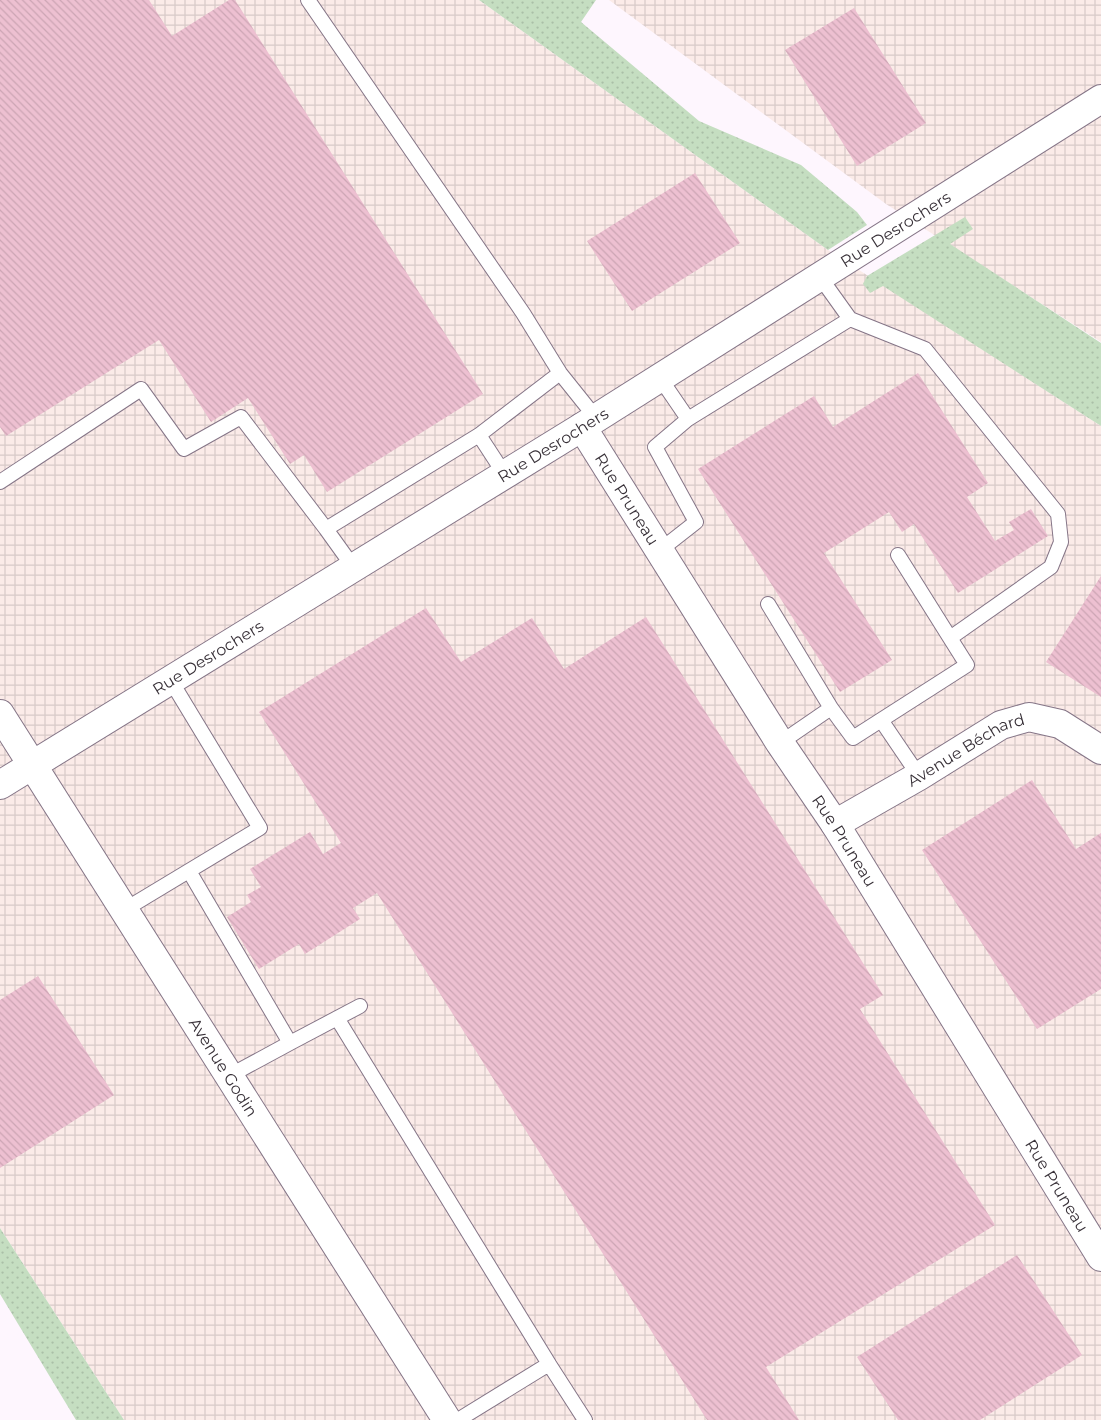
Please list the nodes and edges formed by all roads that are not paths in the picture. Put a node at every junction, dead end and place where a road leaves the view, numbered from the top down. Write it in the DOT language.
graph roads {
  1 [pos="308,0"];
  2 [pos="1101,99"];
  3 [pos="820,277"];
  4 [pos="850,319"];
  5 [pos="560,373"];
  6 [pos="660,378"];
  7 [pos="688,419"];
  8 [pos="589,423"];
  9 [pos="479,435"];
  10 [pos="505,475"];
  11 [pos="0,482"];
  12 [pos="326,529"];
  13 [pos="659,550"];
  14 [pos="898,555"];
  15 [pos="354,568"];
  16 [pos="768,604"];
  17 [pos="950,638"];
  18 [pos="171,680"];
  19 [pos="831,708"];
  20 [pos="0,714"];
  21 [pos="881,720"];
  22 [pos="780,743"];
  23 [pos="1101,750"];
  24 [pos="33,766"];
  25 [pos="919,776"];
  26 [pos="0,785"];
  27 [pos="835,824"];
  28 [pos="189,871"];
  29 [pos="124,910"];
  30 [pos="360,1006"];
  31 [pos="337,1018"];
  32 [pos="290,1043"];
  33 [pos="229,1076"];
  34 [pos="1101,1257"];
  35 [pos="549,1364"];
  36 [pos="447,1420"];
  37 [pos="458,1420"];
  38 [pos="585,1420"];
  1 -- 5 [label="lane"];
  2 -- 3 [label="street, Rue Desrochers"];
  3 -- 4 [label="lane"];
  3 -- 6 [label="street, Rue Desrochers"];
  4 -- 7 [label="lane"];
  4 -- 17 [label="lane"];
  5 -- 8 [label="lane"];
  5 -- 9 [label="lane"];
  6 -- 7 [label="lane"];
  6 -- 8 [label="street, Rue Desrochers"];
  7 -- 13 [label="lane"];
  8 -- 10 [label="street, Rue Desrochers"];
  8 -- 13 [label="street, Rue Pruneau"];
  9 -- 10 [label="lane"];
  9 -- 12 [label="lane"];
  10 -- 15 [label="street, Rue Desrochers"];
  11 -- 12 [label="lane"];
  12 -- 15 [label="lane"];
  13 -- 22 [label="street, Rue Pruneau"];
  14 -- 17 [label="lane"];
  15 -- 18 [label="street, Rue Desrochers"];
  16 -- 19 [label="lane"];
  17 -- 21 [label="lane"];
  18 -- 24 [label="street, Rue Desrochers"];
  18 -- 28 [label="lane"];
  19 -- 21 [label="lane"];
  19 -- 22 [label="lane"];
  20 -- 24 [label="street, Avenue Godin"];
  21 -- 25 [label="lane"];
  22 -- 27 [label="street, Rue Pruneau"];
  23 -- 25 [label="street, Avenue Béchard"];
  24 -- 26 [label="street, Rue Desrochers"];
  24 -- 29 [label="street, Avenue Godin"];
  25 -- 27 [label="street, Avenue Béchard"];
  27 -- 34 [label="street, Rue Pruneau"];
  28 -- 29 [label="lane"];
  28 -- 32 [label="lane"];
  29 -- 33 [label="street, Avenue Godin"];
  30 -- 31 [label="lane"];
  31 -- 32 [label="lane"];
  31 -- 35 [label="lane"];
  32 -- 33 [label="lane"];
  33 -- 36 [label="street, Avenue Godin"];
  35 -- 37 [label="lane"];
  35 -- 38 [label="lane"];
}
